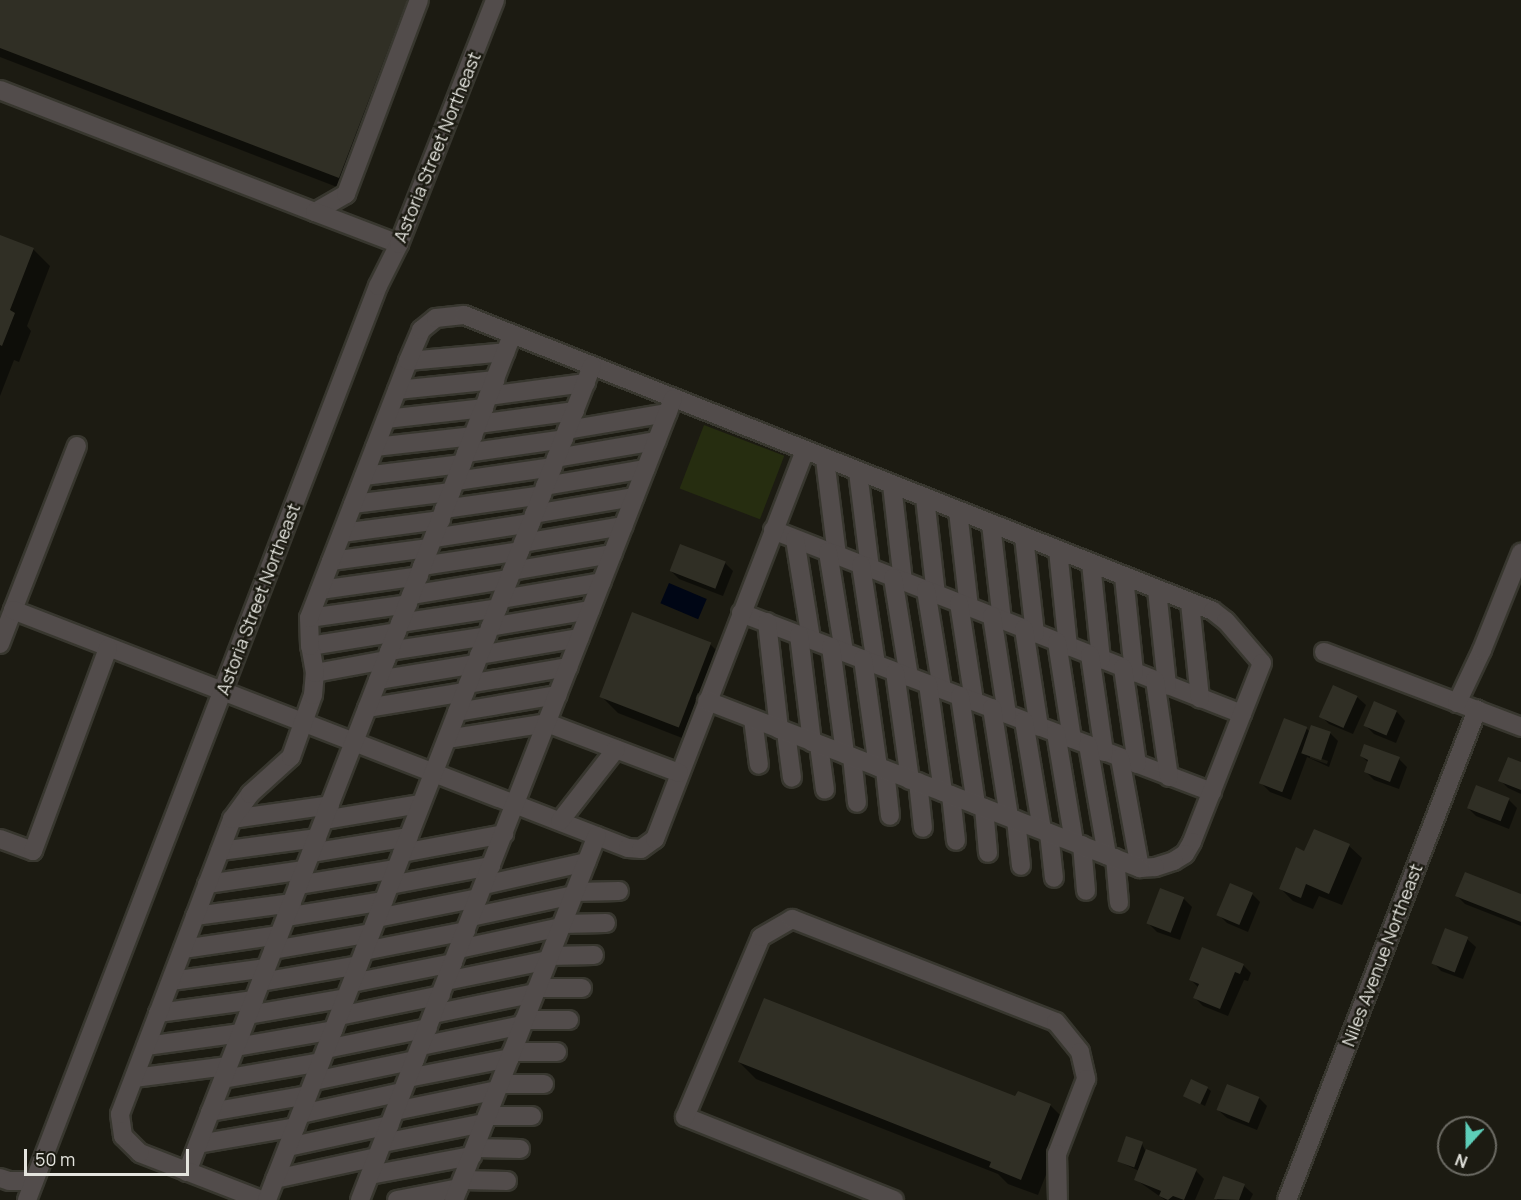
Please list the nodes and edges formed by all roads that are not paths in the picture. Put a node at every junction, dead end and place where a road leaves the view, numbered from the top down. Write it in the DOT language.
graph roads {
  1 [pos="419,0"];
  2 [pos="495,0"];
  3 [pos="0,90"];
  4 [pos="315,212"];
  5 [pos="399,244"];
  6 [pos="509,343"];
  7 [pos="408,361"];
  8 [pos="589,374"];
  9 [pos="397,390"];
  10 [pos="671,406"];
  11 [pos="575,411"];
  12 [pos="386,419"];
  13 [pos="478,423"];
  14 [pos="566,434"];
  15 [pos="657,441"];
  16 [pos="77,446"];
  17 [pos="375,447"];
  18 [pos="805,450"];
  19 [pos="825,459"];
  20 [pos="555,462"];
  21 [pos="646,469"];
  22 [pos="858,472"];
  23 [pos="364,476"];
  24 [pos="891,485"];
  25 [pos="453,486"];
  26 [pos="544,491"];
  27 [pos="635,497"];
  28 [pos="925,498"];
  29 [pos="353,504"];
  30 [pos="958,511"];
  31 [pos="442,514"];
  32 [pos="533,519"];
  33 [pos="991,524"];
  34 [pos="624,526"];
  35 [pos="773,530"];
  36 [pos="342,533"];
  37 [pos="1024,537"];
  38 [pos="795,539"];
  39 [pos="431,543"];
  40 [pos="522,547"];
  41 [pos="1058,550"];
  42 [pos="1521,553"];
  43 [pos="613,554"];
  44 [pos="832,554"];
  45 [pos="331,561"];
  46 [pos="1091,563"];
  47 [pos="865,567"];
  48 [pos="421,571"];
  49 [pos="511,575"];
  50 [pos="1124,577"];
  51 [pos="898,579"];
  52 [pos="602,582"];
  53 [pos="320,590"];
  54 [pos="1157,590"];
  55 [pos="931,592"];
  56 [pos="410,599"];
  57 [pos="500,603"];
  58 [pos="1190,603"];
  59 [pos="964,605"];
  60 [pos="13,610"];
  61 [pos="591,610"];
  62 [pos="741,613"];
  63 [pos="309,618"];
  64 [pos="997,618"];
  65 [pos="767,622"];
  66 [pos="399,627"];
  67 [pos="1030,631"];
  68 [pos="489,632"];
  69 [pos="805,637"];
  70 [pos="580,638"];
  71 [pos="0,644"];
  72 [pos="1063,644"];
  73 [pos="310,646"];
  74 [pos="108,648"];
  75 [pos="837,649"];
  76 [pos="1324,652"];
  77 [pos="388,655"];
  78 [pos="1095,657"];
  79 [pos="478,660"];
  80 [pos="870,662"];
  81 [pos="569,667"];
  82 [pos="1128,670"];
  83 [pos="315,673"];
  84 [pos="902,674"];
  85 [pos="378,680"];
  86 [pos="1161,683"];
  87 [pos="935,687"];
  88 [pos="467,688"];
  89 [pos="222,692"];
  90 [pos="558,695"];
  91 [pos="1200,698"];
  92 [pos="967,699"];
  93 [pos="707,701"];
  94 [pos="1457,703"];
  95 [pos="367,708"];
  96 [pos="1477,710"];
  97 [pos="999,711"];
  98 [pos="457,712"];
  99 [pos="1242,714"];
  100 [pos="753,719"];
  101 [pos="303,723"];
  102 [pos="547,723"];
  103 [pos="1521,727"];
  104 [pos="783,731"];
  105 [pos="447,739"];
  106 [pos="354,742"];
  107 [pos="1080,742"];
  108 [pos="816,743"];
  109 [pos="616,749"];
  110 [pos="848,756"];
  111 [pos="759,765"];
  112 [pos="881,768"];
  113 [pos="433,773"];
  114 [pos="679,773"];
  115 [pos="1170,777"];
  116 [pos="792,778"];
  117 [pos="914,781"];
  118 [pos="825,790"];
  119 [pos="1212,792"];
  120 [pos="947,794"];
  121 [pos="857,803"];
  122 [pos="421,804"];
  123 [pos="515,804"];
  124 [pos="980,806"];
  125 [pos="327,813"];
  126 [pos="890,816"];
  127 [pos="232,819"];
  128 [pos="1013,819"];
  129 [pos="560,821"];
  130 [pos="923,828"];
  131 [pos="1045,831"];
  132 [pos="504,834"];
  133 [pos="597,836"];
  134 [pos="0,839"];
  135 [pos="956,841"];
  136 [pos="1078,844"];
  137 [pos="314,845"];
  138 [pos="220,851"];
  139 [pos="988,853"];
  140 [pos="1111,857"];
  141 [pos="586,862"];
  142 [pos="491,866"];
  143 [pos="1021,866"];
  144 [pos="1140,868"];
  145 [pos="301,878"];
  146 [pos="1054,878"];
  147 [pos="207,884"];
  148 [pos="390,885"];
  149 [pos="481,891"];
  150 [pos="619,891"];
  151 [pos="1086,891"];
  152 [pos="574,893"];
  153 [pos="1119,903"];
  154 [pos="289,910"];
  155 [pos="195,916"];
  156 [pos="606,923"];
  157 [pos="468,924"];
  158 [pos="562,926"];
  159 [pos="276,942"];
  160 [pos="183,949"];
  161 [pos="594,955"];
  162 [pos="456,956"];
  163 [pos="361,958"];
  164 [pos="549,958"];
  165 [pos="264,975"];
  166 [pos="171,981"];
  167 [pos="443,988"];
  168 [pos="582,988"];
  169 [pos="349,990"];
  170 [pos="536,990"];
  171 [pos="251,1007"];
  172 [pos="158,1014"];
  173 [pos="569,1020"];
  174 [pos="430,1021"];
  175 [pos="336,1023"];
  176 [pos="523,1023"];
  177 [pos="238,1040"];
  178 [pos="146,1046"];
  179 [pos="557,1052"];
  180 [pos="418,1053"];
  181 [pos="323,1055"];
  182 [pos="511,1055"];
  183 [pos="226,1072"];
  184 [pos="134,1078"];
  185 [pos="544,1084"];
  186 [pos="405,1085"];
  187 [pos="498,1087"];
  188 [pos="311,1088"];
  189 [pos="210,1112"];
  190 [pos="532,1116"];
  191 [pos="393,1118"];
  192 [pos="298,1120"];
  193 [pos="486,1120"];
  194 [pos="198,1144"];
  195 [pos="288,1147"];
  196 [pos="520,1149"];
  197 [pos="380,1150"];
  198 [pos="473,1152"];
  199 [pos="187,1172"];
  200 [pos="370,1175"];
  201 [pos="0,1178"];
  202 [pos="275,1179"];
  203 [pos="34,1180"];
  204 [pos="507,1181"];
  205 [pos="458,1189"];
  206 [pos="27,1200"];
  207 [pos="261,1200"];
  208 [pos="267,1200"];
  209 [pos="360,1200"];
  210 [pos="397,1200"];
  211 [pos="894,1200"];
  212 [pos="1058,1200"];
  213 [pos="1287,1200"];
  1 -- 4 [label="street"];
  2 -- 5 [label="street, Astoria Street Northeast"];
  3 -- 4 [label="street"];
  4 -- 5 [label="street"];
  5 -- 89 [label="street, Astoria Street Northeast"];
  6 -- 7 [label="street"];
  6 -- 7 [label="street"];
  6 -- 8 [label="street"];
  6 -- 13 [label="street"];
  7 -- 9 [label="street"];
  8 -- 10 [label="street"];
  8 -- 11 [label="street"];
  8 -- 13 [label="street"];
  9 -- 12 [label="street"];
  9 -- 13 [label="street"];
  10 -- 14 [label="street"];
  10 -- 15 [label="street"];
  10 -- 18 [label="street"];
  11 -- 13 [label="street"];
  11 -- 14 [label="street"];
  12 -- 13 [label="street"];
  12 -- 17 [label="street"];
  13 -- 14 [label="street"];
  13 -- 17 [label="street"];
  13 -- 23 [label="street"];
  13 -- 25 [label="street"];
  14 -- 20 [label="street"];
  15 -- 20 [label="street"];
  15 -- 21 [label="street"];
  16 -- 60 [label="street"];
  17 -- 23 [label="street"];
  18 -- 19 [label="street"];
  18 -- 35 [label="street"];
  19 -- 22 [label="street"];
  19 -- 44 [label="street"];
  20 -- 25 [label="street"];
  20 -- 26 [label="street"];
  21 -- 26 [label="street"];
  21 -- 27 [label="street"];
  22 -- 24 [label="street"];
  22 -- 47 [label="street"];
  23 -- 29 [label="street"];
  24 -- 28 [label="street"];
  24 -- 51 [label="street"];
  25 -- 29 [label="street"];
  25 -- 31 [label="street"];
  26 -- 31 [label="street"];
  26 -- 32 [label="street"];
  27 -- 32 [label="street"];
  27 -- 34 [label="street"];
  28 -- 30 [label="street"];
  28 -- 55 [label="street"];
  29 -- 36 [label="street"];
  30 -- 33 [label="street"];
  30 -- 59 [label="street"];
  31 -- 36 [label="street"];
  31 -- 39 [label="street"];
  32 -- 39 [label="street"];
  32 -- 40 [label="street"];
  33 -- 37 [label="street"];
  33 -- 64 [label="street"];
  34 -- 40 [label="street"];
  34 -- 43 [label="street"];
  35 -- 38 [label="street"];
  35 -- 62 [label="street"];
  36 -- 45 [label="street"];
  37 -- 41 [label="street"];
  37 -- 67 [label="street"];
  38 -- 44 [label="street"];
  38 -- 69 [label="street"];
  39 -- 45 [label="street"];
  39 -- 48 [label="street"];
  40 -- 48 [label="street"];
  40 -- 49 [label="street"];
  41 -- 46 [label="street"];
  41 -- 72 [label="street"];
  42 -- 94 [label="street"];
  43 -- 49 [label="street"];
  43 -- 52 [label="street"];
  44 -- 47 [label="street"];
  44 -- 75 [label="street"];
  45 -- 53 [label="street"];
  46 -- 50 [label="street"];
  46 -- 78 [label="street"];
  47 -- 51 [label="street"];
  47 -- 80 [label="street"];
  48 -- 53 [label="street"];
  48 -- 56 [label="street"];
  49 -- 56 [label="street"];
  49 -- 57 [label="street"];
  50 -- 54 [label="street"];
  50 -- 82 [label="street"];
  51 -- 55 [label="street"];
  51 -- 84 [label="street"];
  52 -- 57 [label="street"];
  52 -- 61 [label="street"];
  53 -- 63 [label="street"];
  54 -- 58 [label="street"];
  54 -- 86 [label="street"];
  55 -- 59 [label="street"];
  55 -- 87 [label="street"];
  56 -- 63 [label="street"];
  56 -- 66 [label="street"];
  57 -- 66 [label="street"];
  57 -- 68 [label="street"];
  58 -- 91 [label="street"];
  58 -- 99 [label="street"];
  59 -- 64 [label="street"];
  59 -- 92 [label="street"];
  60 -- 71 [label="street"];
  60 -- 74 [label="street"];
  61 -- 68 [label="street"];
  61 -- 70 [label="street"];
  62 -- 65 [label="street"];
  62 -- 93 [label="street"];
  63 -- 73 [label="street"];
  64 -- 67 [label="street"];
  64 -- 97 [label="street"];
  65 -- 69 [label="street"];
  65 -- 104 [label="street"];
  66 -- 73 [label="street"];
  66 -- 77 [label="street"];
  67 -- 72 [label="street"];
  67 -- 107 [label="street"];
  68 -- 77 [label="street"];
  68 -- 79 [label="street"];
  69 -- 75 [label="street"];
  69 -- 108 [label="street"];
  70 -- 79 [label="street"];
  70 -- 81 [label="street"];
  72 -- 78 [label="street"];
  72 -- 107 [label="street"];
  73 -- 83 [label="street"];
  74 -- 89 [label="street"];
  74 -- 134 [label="street"];
  75 -- 80 [label="street"];
  75 -- 110 [label="street"];
  76 -- 94 [label="street"];
  77 -- 83 [label="street"];
  77 -- 85 [label="street"];
  78 -- 82 [label="street"];
  78 -- 107 [label="street"];
  79 -- 85 [label="street"];
  79 -- 88 [label="street"];
  80 -- 84 [label="street"];
  80 -- 112 [label="street"];
  81 -- 88 [label="street"];
  81 -- 90 [label="street"];
  82 -- 86 [label="street"];
  82 -- 107 [label="street"];
  83 -- 101 [label="street"];
  84 -- 87 [label="street"];
  84 -- 117 [label="street"];
  85 -- 95 [label="street"];
  86 -- 91 [label="street"];
  86 -- 115 [label="street"];
  87 -- 92 [label="street"];
  87 -- 120 [label="street"];
  88 -- 95 [label="street"];
  88 -- 98 [label="street"];
  89 -- 101 [label="street"];
  89 -- 203 [label="street, Astoria Street Northeast"];
  90 -- 98 [label="street"];
  90 -- 102 [label="street"];
  91 -- 99 [label="street"];
  92 -- 97 [label="street"];
  92 -- 124 [label="street"];
  93 -- 100 [label="street"];
  93 -- 114 [label="street"];
  94 -- 96 [label="street"];
  95 -- 106 [label="street"];
  96 -- 103 [label="street"];
  96 -- 213 [label="street, Niles Avenue Northeast"];
  97 -- 107 [label="street"];
  97 -- 128 [label="street"];
  98 -- 105 [label="street"];
  99 -- 119 [label="street"];
  100 -- 104 [label="street"];
  100 -- 111 [label="street"];
  101 -- 106 [label="street"];
  101 -- 127 [label="street"];
  102 -- 105 [label="street"];
  102 -- 109 [label="street"];
  102 -- 123 [label="street"];
  104 -- 108 [label="street"];
  104 -- 116 [label="street"];
  105 -- 113 [label="street"];
  106 -- 113 [label="street"];
  106 -- 125 [label="street"];
  107 -- 115 [label="street"];
  107 -- 131 [label="street"];
  107 -- 136 [label="street"];
  107 -- 140 [label="street"];
  107 -- 144 [label="street"];
  108 -- 110 [label="street"];
  108 -- 118 [label="street"];
  109 -- 114 [label="street"];
  109 -- 129 [label="street"];
  110 -- 112 [label="street"];
  110 -- 121 [label="street"];
  112 -- 117 [label="street"];
  112 -- 126 [label="street"];
  113 -- 122 [label="street"];
  113 -- 123 [label="street"];
  114 -- 133 [label="street"];
  115 -- 119 [label="street"];
  117 -- 120 [label="street"];
  117 -- 130 [label="street"];
  119 -- 144 [label="street"];
  120 -- 124 [label="street"];
  120 -- 135 [label="street"];
  122 -- 125 [label="street"];
  122 -- 148 [label="street"];
  123 -- 129 [label="street"];
  123 -- 132 [label="street"];
  124 -- 128 [label="street"];
  124 -- 139 [label="street"];
  125 -- 127 [label="street"];
  125 -- 137 [label="street"];
  127 -- 138 [label="street"];
  128 -- 131 [label="street"];
  128 -- 143 [label="street"];
  129 -- 133 [label="street"];
  131 -- 136 [label="street"];
  131 -- 146 [label="street"];
  132 -- 142 [label="street"];
  132 -- 148 [label="street"];
  133 -- 141 [label="street"];
  136 -- 140 [label="street"];
  136 -- 151 [label="street"];
  137 -- 138 [label="street"];
  137 -- 145 [label="street"];
  137 -- 148 [label="street"];
  138 -- 147 [label="street"];
  140 -- 144 [label="street"];
  140 -- 153 [label="street"];
  141 -- 149 [label="street"];
  141 -- 152 [label="street"];
  142 -- 148 [label="street"];
  142 -- 149 [label="street"];
  145 -- 147 [label="street"];
  145 -- 148 [label="street"];
  145 -- 154 [label="street"];
  147 -- 155 [label="street"];
  148 -- 149 [label="street"];
  148 -- 154 [label="street"];
  148 -- 159 [label="street"];
  148 -- 163 [label="street"];
  149 -- 157 [label="street"];
  150 -- 152 [label="street"];
  152 -- 157 [label="street"];
  152 -- 158 [label="street"];
  154 -- 155 [label="street"];
  154 -- 159 [label="street"];
  155 -- 160 [label="street"];
  156 -- 158 [label="street"];
  157 -- 162 [label="street"];
  157 -- 163 [label="street"];
  158 -- 162 [label="street"];
  158 -- 164 [label="street"];
  159 -- 160 [label="street"];
  159 -- 165 [label="street"];
  160 -- 166 [label="street"];
  161 -- 164 [label="street"];
  162 -- 167 [label="street"];
  162 -- 169 [label="street"];
  163 -- 165 [label="street"];
  163 -- 169 [label="street"];
  164 -- 167 [label="street"];
  164 -- 170 [label="street"];
  165 -- 166 [label="street"];
  165 -- 171 [label="street"];
  166 -- 172 [label="street"];
  167 -- 174 [label="street"];
  167 -- 175 [label="street"];
  168 -- 170 [label="street"];
  169 -- 171 [label="street"];
  169 -- 175 [label="street"];
  170 -- 174 [label="street"];
  170 -- 176 [label="street"];
  171 -- 172 [label="street"];
  171 -- 177 [label="street"];
  172 -- 178 [label="street"];
  173 -- 176 [label="street"];
  174 -- 180 [label="street"];
  174 -- 181 [label="street"];
  175 -- 177 [label="street"];
  175 -- 181 [label="street"];
  176 -- 180 [label="street"];
  176 -- 182 [label="street"];
  177 -- 178 [label="street"];
  177 -- 183 [label="street"];
  178 -- 184 [label="street"];
  179 -- 182 [label="street"];
  180 -- 186 [label="street"];
  180 -- 188 [label="street"];
  181 -- 183 [label="street"];
  181 -- 188 [label="street"];
  182 -- 186 [label="street"];
  182 -- 187 [label="street"];
  183 -- 184 [label="street"];
  183 -- 189 [label="street"];
  184 -- 199 [label="street"];
  185 -- 187 [label="street"];
  186 -- 191 [label="street"];
  186 -- 192 [label="street"];
  187 -- 191 [label="street"];
  187 -- 193 [label="street"];
  188 -- 189 [label="street"];
  188 -- 192 [label="street"];
  189 -- 194 [label="street"];
  190 -- 193 [label="street"];
  191 -- 195 [label="street"];
  191 -- 197 [label="street"];
  192 -- 194 [label="street"];
  192 -- 195 [label="street"];
  193 -- 197 [label="street"];
  193 -- 198 [label="street"];
  194 -- 199 [label="street"];
  195 -- 202 [label="street"];
  196 -- 198 [label="street"];
  197 -- 200 [label="street"];
  197 -- 202 [label="street"];
  198 -- 200 [label="street"];
  198 -- 205 [label="street"];
  199 -- 207 [label="street"];
  200 -- 209 [label="street"];
  201 -- 203 [label="street"];
  202 -- 208 [label="street"];
  203 -- 206 [label="street, Astoria Street Northeast"];
  204 -- 205 [label="street"];
  205 -- 210 [label="street"];
  211 -- 212 [label="street"];
}
